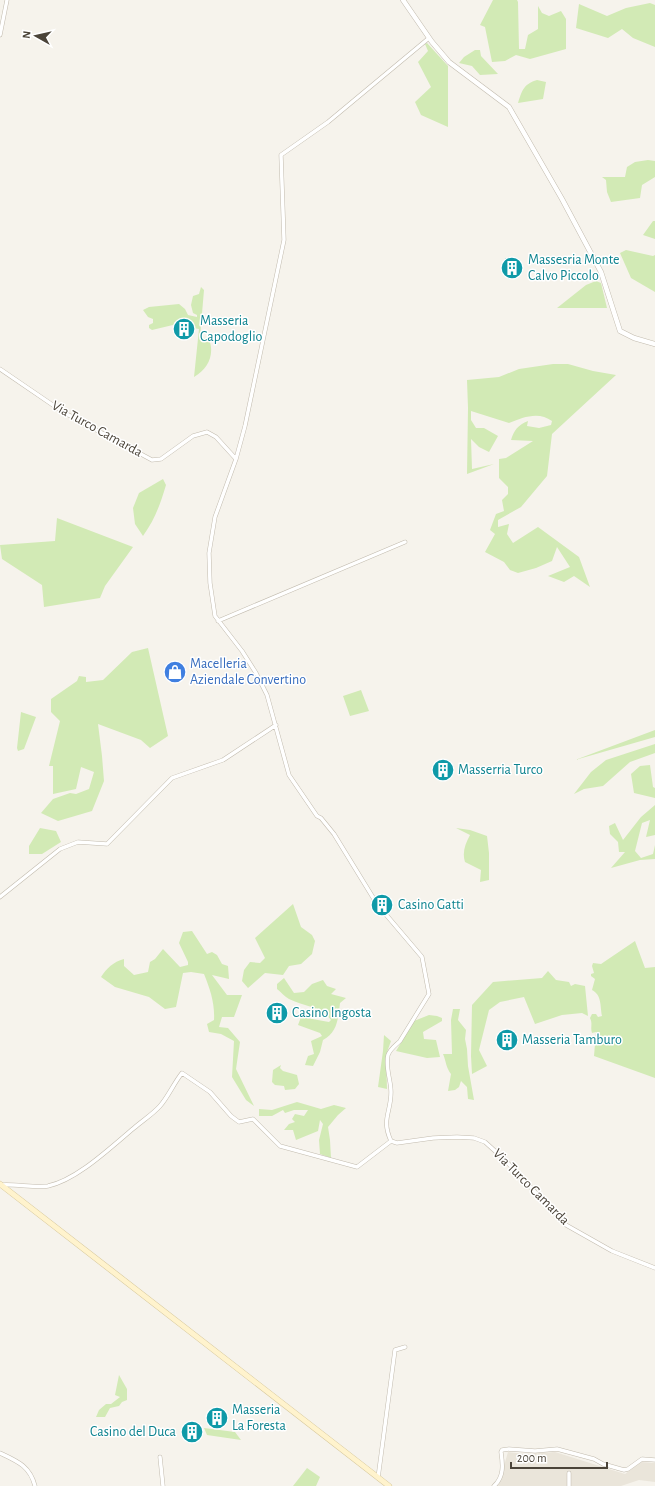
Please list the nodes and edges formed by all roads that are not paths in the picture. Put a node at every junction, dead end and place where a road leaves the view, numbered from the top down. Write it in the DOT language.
graph roads {
  1 [pos="7,0"];
  2 [pos="403,0"];
  3 [pos="0,35"];
  4 [pos="429,38"];
  5 [pos="655,344"];
  6 [pos="0,369"];
  7 [pos="236,459"];
  8 [pos="405,542"];
  9 [pos="218,621"];
  10 [pos="276,725"];
  11 [pos="0,897"];
  12 [pos="391,1141"];
  13 [pos="1,1185"];
  14 [pos="655,1268"];
  15 [pos="405,1347"];
  16 [pos="0,1453"];
  17 [pos="160,1457"];
  18 [pos="655,1460"];
  19 [pos="569,1473"];
  20 [pos="378,1478"];
  21 [pos="35,1486"];
  22 [pos="163,1486"];
  23 [pos="388,1486"];
  24 [pos="494,1486"];
  25 [pos="570,1486"];
  1 -- 3 [label="street"];
  2 -- 4 [label="street"];
  4 -- 5 [label="street"];
  4 -- 7 [label="street"];
  6 -- 7 [label="street, Via Turco Camarda"];
  7 -- 9 [label="street"];
  8 -- 9 [label="street"];
  9 -- 10 [label="street"];
  10 -- 11 [label="street"];
  10 -- 12 [label="street"];
  12 -- 13 [label="street"];
  12 -- 14 [label="street, Via Turco Camarda"];
  13 -- 20 [label="main road"];
  15 -- 20 [label="street"];
  16 -- 21 [label="street"];
  17 -- 22 [label="street"];
  18 -- 24 [label="street"];
  19 -- 25 [label="street"];
  20 -- 23 [label="main road"];
}
